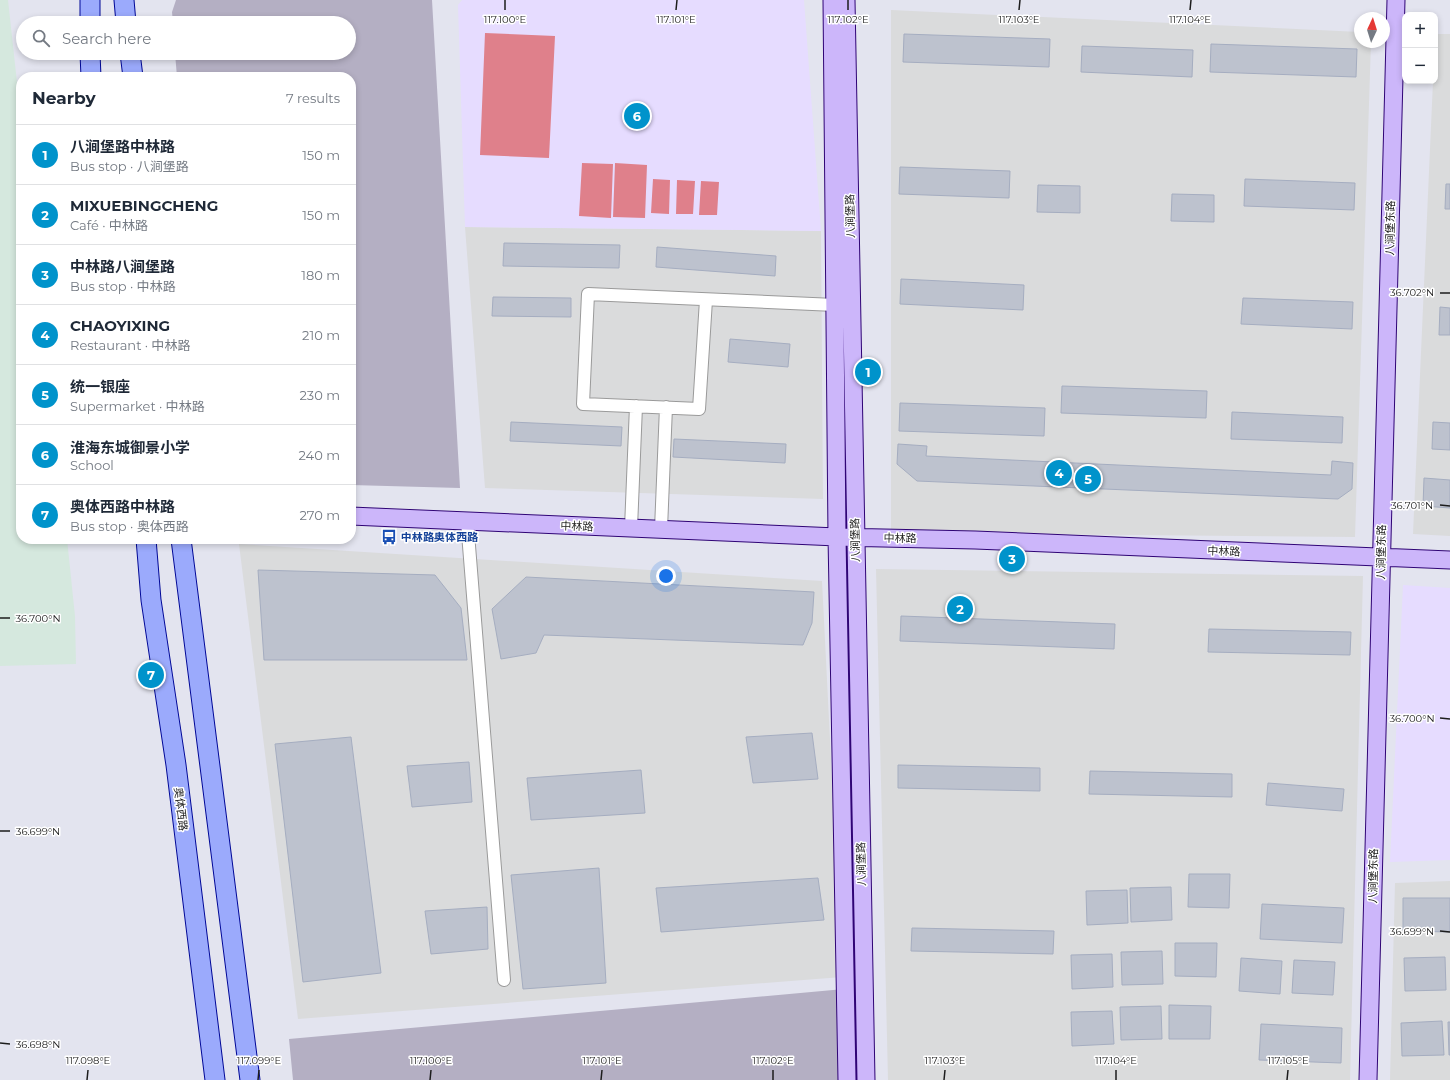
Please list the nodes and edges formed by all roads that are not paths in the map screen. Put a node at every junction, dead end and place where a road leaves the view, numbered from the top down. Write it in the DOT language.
graph roads {
  1 [pos="90,0"];
  2 [pos="124,0"];
  3 [pos="832,0"];
  4 [pos="846,0"];
  5 [pos="1396,0"];
  6 [pos="90,16"];
  7 [pos="125,16"];
  8 [pos="90,60"];
  9 [pos="131,60"];
  10 [pos="91,72"];
  11 [pos="132,72"];
  12 [pos="706,300"];
  13 [pos="835,305"];
  14 [pos="636,406"];
  15 [pos="666,407"];
  16 [pos="356,516"];
  17 [pos="467,521"];
  18 [pos="631,528"];
  19 [pos="661,529"];
  20 [pos="837,537"];
  21 [pos="855,537"];
  22 [pos="146,544"];
  23 [pos="182,544"];
  24 [pos="1381,557"];
  25 [pos="1450,560"];
  26 [pos="504,980"];
  27 [pos="215,1080"];
  28 [pos="250,1080"];
  29 [pos="848,1080"];
  30 [pos="866,1080"];
  31 [pos="1368,1080"];
  1 -- 6 [label="main road"];
  2 -- 7 [label="main road"];
  3 -- 13 [label="street, 八涧堡路"];
  4 -- 21 [label="street, 八涧堡路"];
  5 -- 24 [label="street, 八涧堡东路"];
  8 -- 10 [label="main road"];
  9 -- 11 [label="main road"];
  12 -- 13 [label="street"];
  12 -- 14 [label="street"];
  12 -- 15 [label="street"];
  13 -- 20 [label="street, 八涧堡路"];
  14 -- 15 [label="street"];
  14 -- 18 [label="street"];
  15 -- 19 [label="street"];
  16 -- 17 [label="street, 中林路"];
  17 -- 18 [label="street, 中林路"];
  17 -- 26 [label="street"];
  18 -- 19 [label="street, 中林路"];
  19 -- 20 [label="street, 中林路"];
  20 -- 21 [label="street, 中林路"];
  20 -- 29 [label="street, 八涧堡路"];
  21 -- 24 [label="street, 中林路"];
  21 -- 30 [label="street, 八涧堡路"];
  22 -- 27 [label="main road, 奥体西路"];
  23 -- 28 [label="main road"];
  24 -- 25 [label="street, 中林路"];
  24 -- 31 [label="street, 八涧堡东路"];
}
